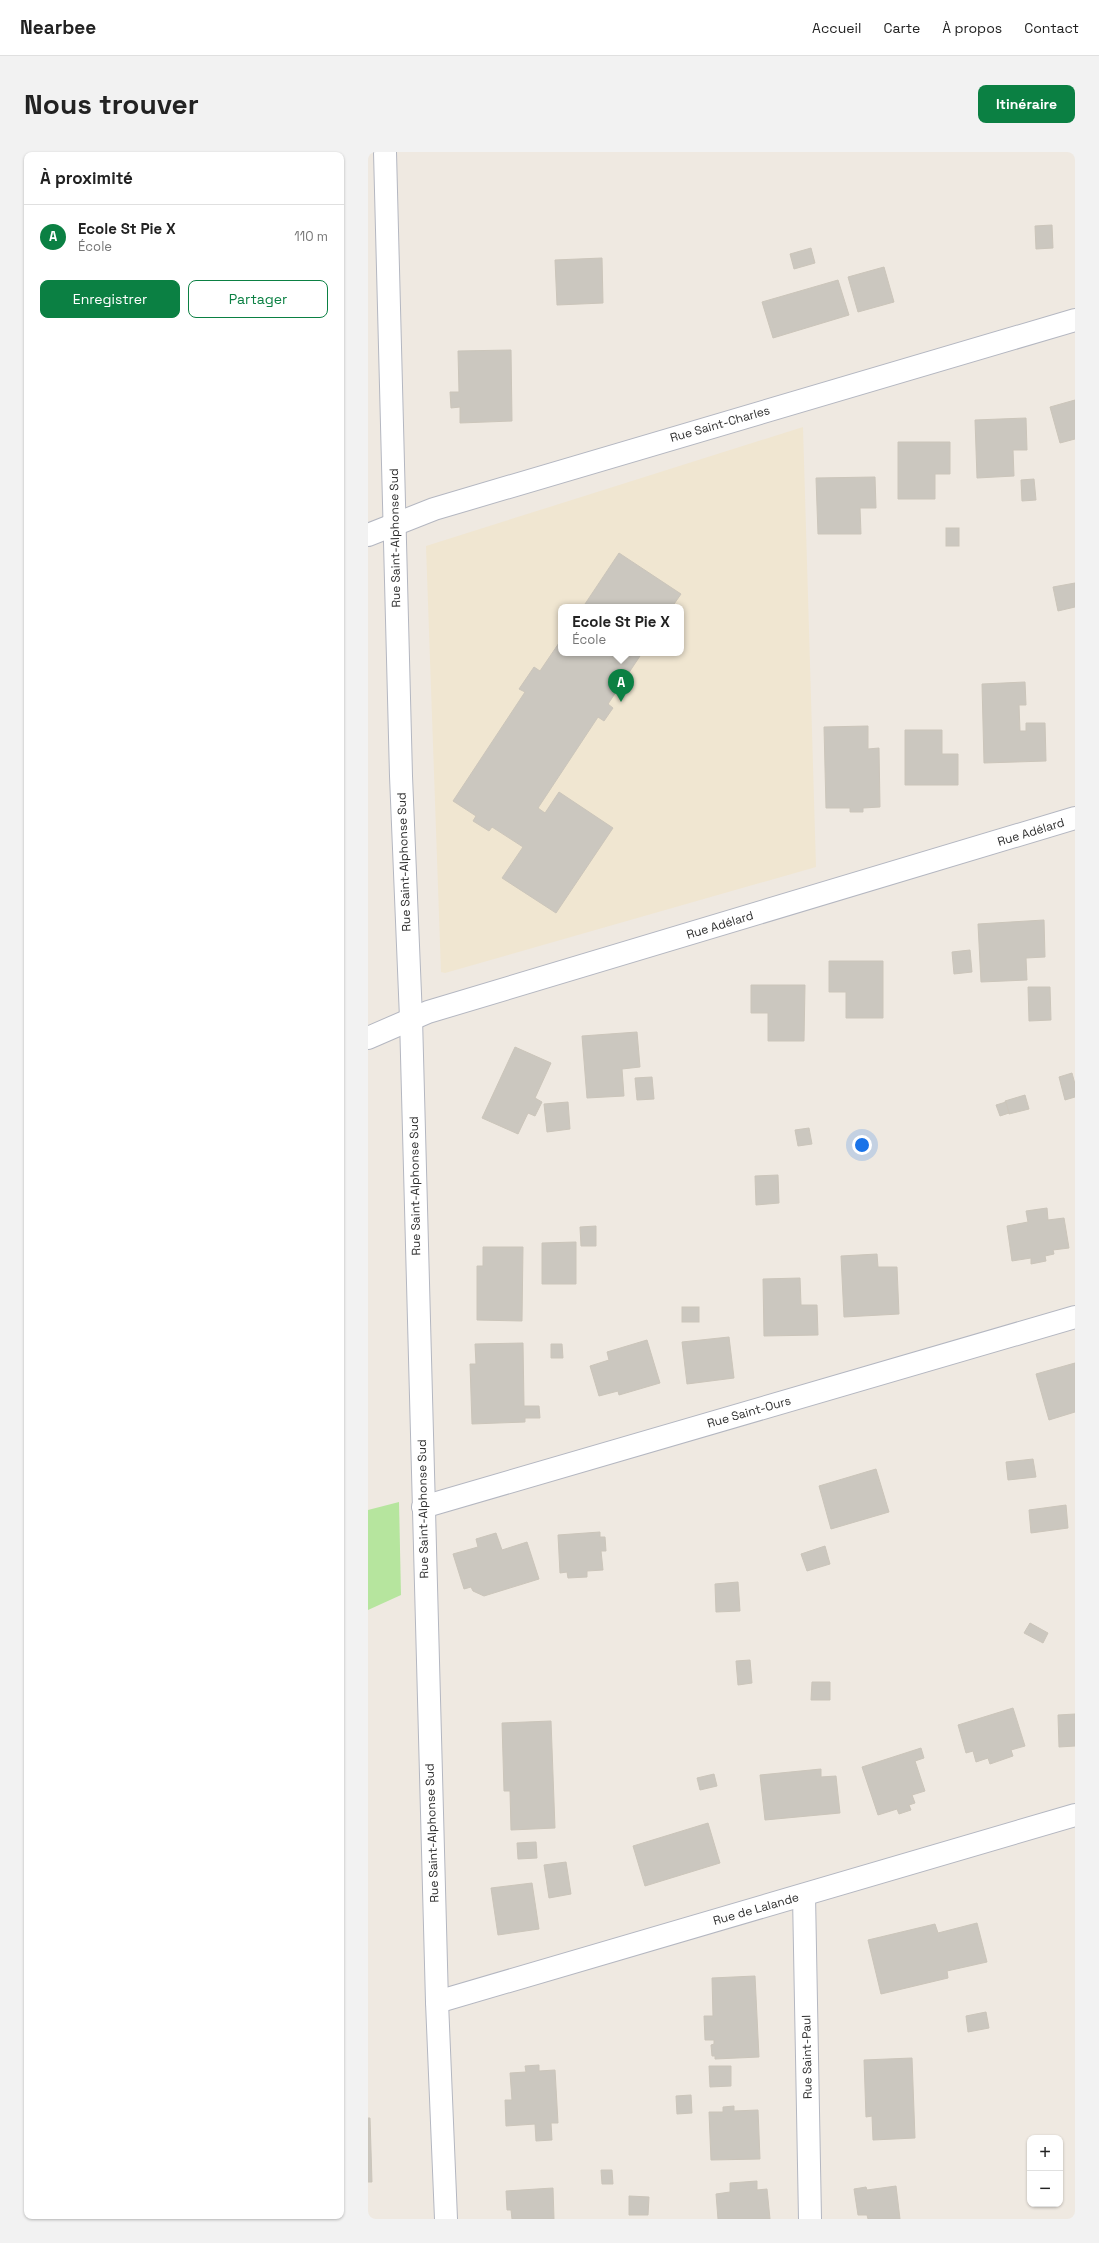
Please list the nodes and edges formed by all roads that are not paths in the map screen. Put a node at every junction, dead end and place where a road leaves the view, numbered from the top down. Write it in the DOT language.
graph roads {
  1 [pos="385,152"];
  2 [pos="1075,320"];
  3 [pos="395,523"];
  4 [pos="368,535"];
  5 [pos="1075,818"];
  6 [pos="411,1018"];
  7 [pos="368,1038"];
  8 [pos="1075,1317"];
  9 [pos="423,1508"];
  10 [pos="1075,1815"];
  11 [pos="804,1895"];
  12 [pos="437,2002"];
  13 [pos="446,2219"];
  14 [pos="810,2219"];
  1 -- 3 [label="street, Rue Saint-Alphonse Sud"];
  2 -- 3 [label="street, Rue Saint-Charles"];
  3 -- 4 [label="street, Rue Saint-Charles"];
  3 -- 6 [label="street, Rue Saint-Alphonse Sud"];
  5 -- 6 [label="street, Rue Adélard"];
  6 -- 7 [label="street, Rue Adélard"];
  6 -- 9 [label="street, Rue Saint-Alphonse Sud"];
  8 -- 9 [label="street, Rue Saint-Ours"];
  9 -- 12 [label="street, Rue Saint-Alphonse Sud"];
  10 -- 11 [label="street, Rue de Lalande"];
  11 -- 12 [label="street, Rue de Lalande"];
  11 -- 14 [label="street, Rue Saint-Paul"];
  12 -- 13 [label="street, Rue Saint-Alphonse Sud"];
}
